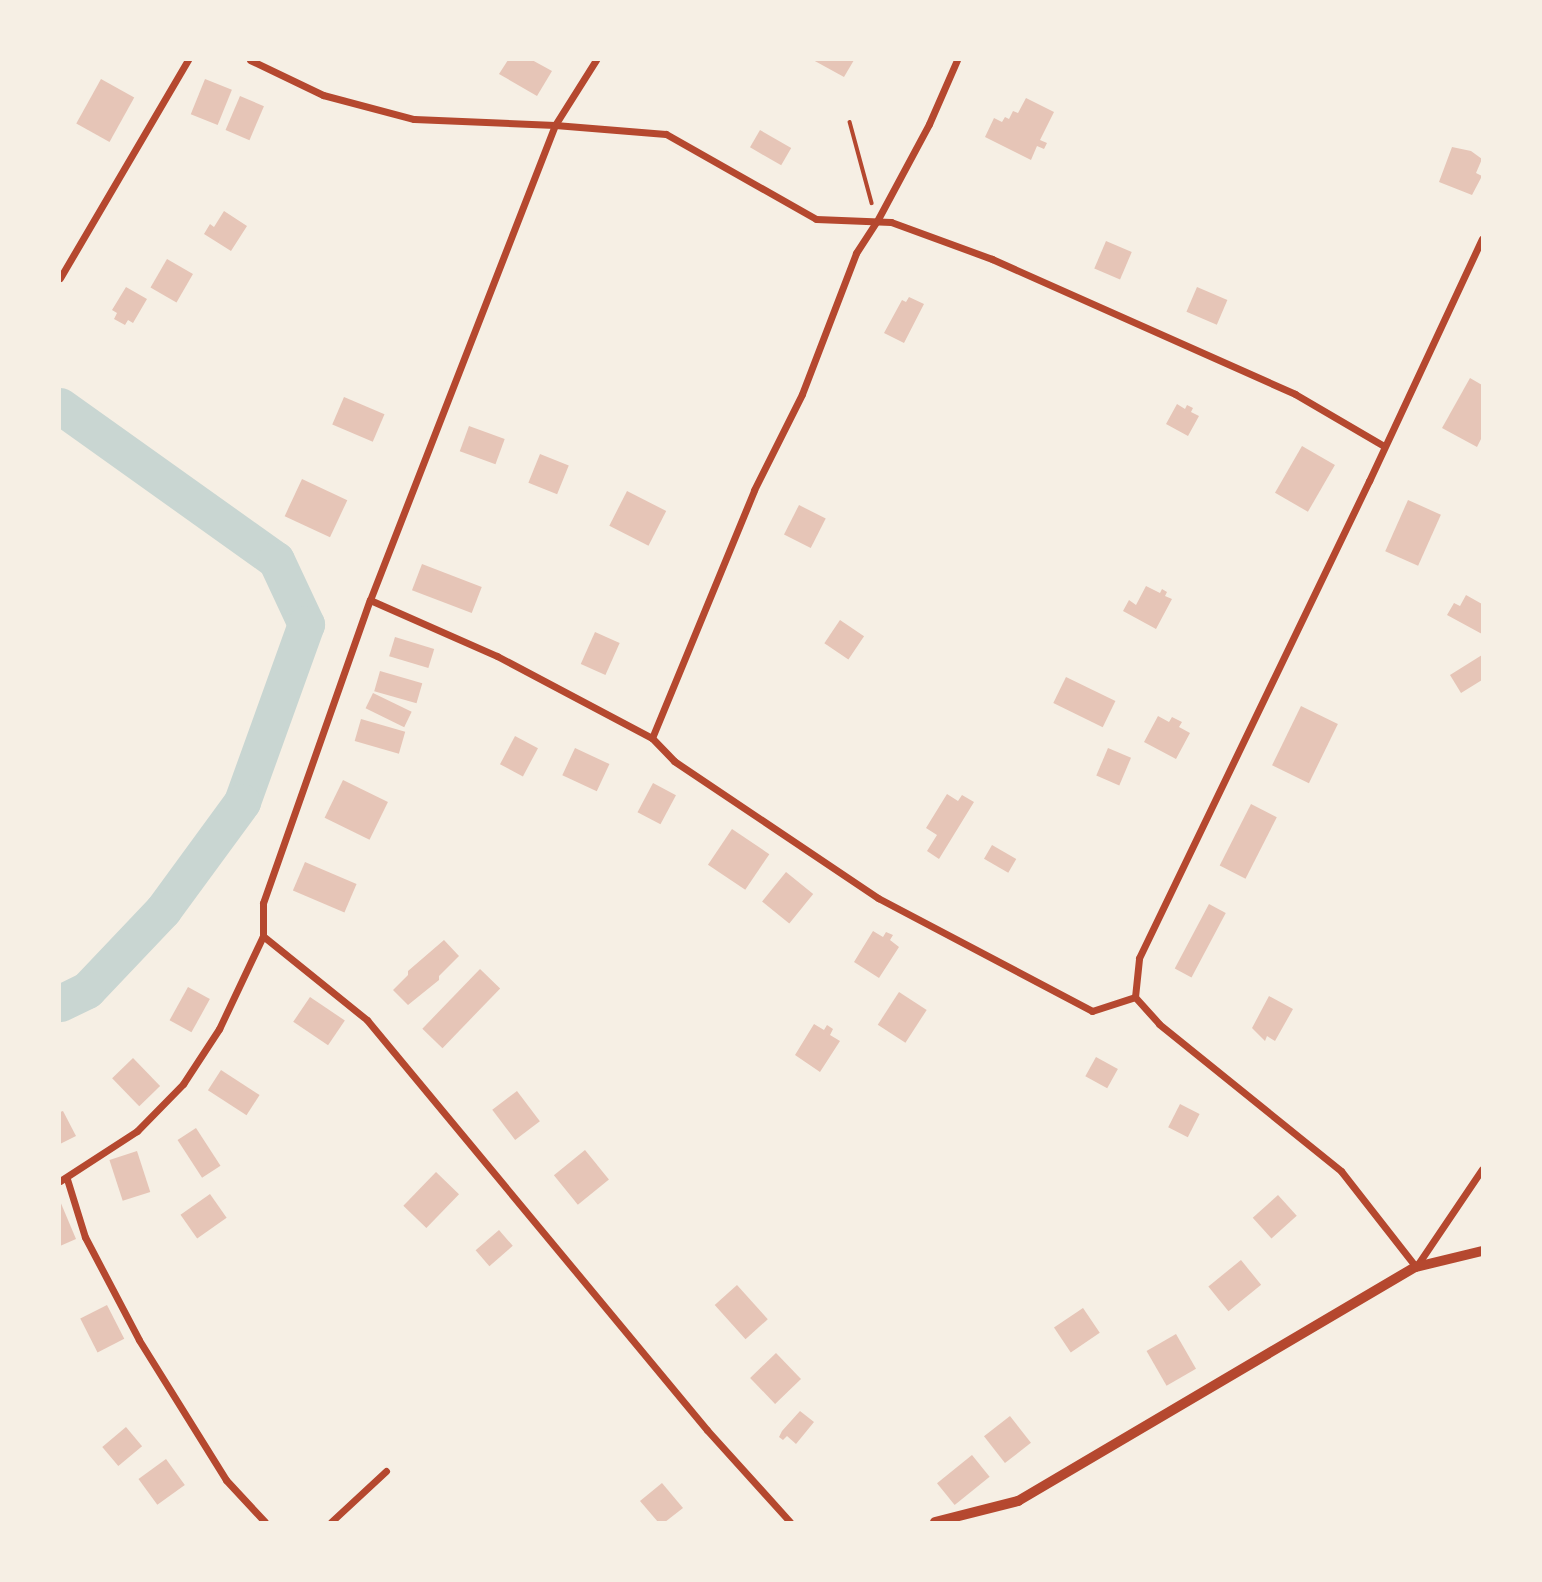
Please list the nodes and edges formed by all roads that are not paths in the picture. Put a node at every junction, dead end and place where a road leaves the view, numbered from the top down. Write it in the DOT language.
graph roads {
  1 [pos="188,60"];
  2 [pos="250,60"];
  3 [pos="596,60"];
  4 [pos="957,60"];
  5 [pos="555,125"];
  6 [pos="877,221"];
  7 [pos="1482,239"];
  8 [pos="60,278"];
  9 [pos="1384,446"];
  10 [pos="370,600"];
  11 [pos="652,738"];
  12 [pos="263,936"];
  13 [pos="1135,997"];
  14 [pos="1482,1169"];
  15 [pos="63,1180"];
  16 [pos="1482,1251"];
  17 [pos="1416,1267"];
  18 [pos="386,1471"];
  19 [pos="265,1522"];
  20 [pos="331,1522"];
  21 [pos="790,1522"];
  22 [pos="935,1522"];
  1 -- 8 [label="street"];
  2 -- 5 [label="street"];
  3 -- 5 [label="street"];
  4 -- 6 [label="street"];
  5 -- 6 [label="street"];
  5 -- 10 [label="street"];
  6 -- 9 [label="street"];
  6 -- 11 [label="street"];
  7 -- 9 [label="street"];
  9 -- 13 [label="street"];
  10 -- 11 [label="street"];
  10 -- 12 [label="street"];
  11 -- 13 [label="street"];
  12 -- 15 [label="street"];
  12 -- 21 [label="street"];
  13 -- 17 [label="street"];
  14 -- 17 [label="street"];
  15 -- 19 [label="street"];
  16 -- 17 [label="street"];
  17 -- 22 [label="street"];
  18 -- 20 [label="street"];
}
